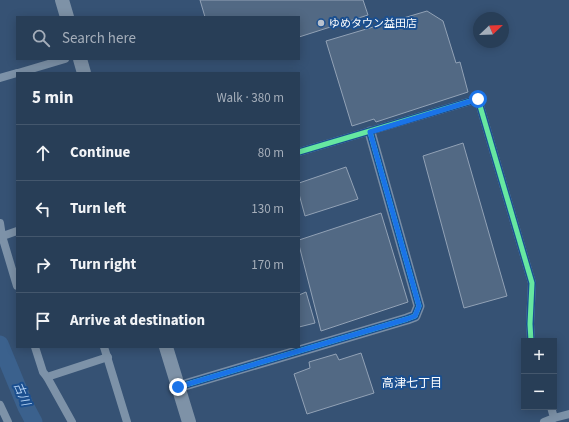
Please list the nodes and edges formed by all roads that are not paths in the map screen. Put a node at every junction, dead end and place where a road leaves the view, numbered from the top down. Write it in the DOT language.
graph roads {
  1 [pos="62,0"];
  2 [pos="67,16"];
  3 [pos="62,60"];
  4 [pos="80,60"];
  5 [pos="20,72"];
  6 [pos="84,72"];
  7 [pos="16,73"];
  8 [pos="0,78"];
  9 [pos="370,132"];
  10 [pos="300,152"];
  11 [pos="0,223"];
  12 [pos="16,231"];
  13 [pos="1,236"];
  14 [pos="16,283"];
  15 [pos="531,338"];
  16 [pos="35,348"];
  17 [pos="104,348"];
  18 [pos="166,348"];
  19 [pos="108,357"];
  20 [pos="47,376"];
  21 [pos="178,387"];
  22 [pos="0,405"];
  23 [pos="552,410"];
  24 [pos="569,414"];
  25 [pos="554,418"];
  26 [pos="8,422"];
  27 [pos="72,422"];
  28 [pos="127,422"];
  29 [pos="189,422"];
  30 [pos="544,422"];
  1 -- 2 [label="highway"];
  3 -- 5 [label="street"];
  4 -- 6 [label="highway"];
  7 -- 8 [label="street"];
  9 -- 10 [label="street"];
  9 -- 15 [label="street"];
  9 -- 21 [label="street"];
  11 -- 13 [label="street"];
  12 -- 13 [label="street"];
  13 -- 14 [label="street"];
  16 -- 20 [label="street"];
  17 -- 19 [label="street"];
  18 -- 21 [label="highway"];
  19 -- 20 [label="street"];
  19 -- 28 [label="street"];
  20 -- 27 [label="street"];
  21 -- 29 [label="highway"];
  22 -- 26 [label="street"];
  23 -- 25 [label="street"];
  24 -- 25 [label="street"];
  25 -- 30 [label="street"];
}
